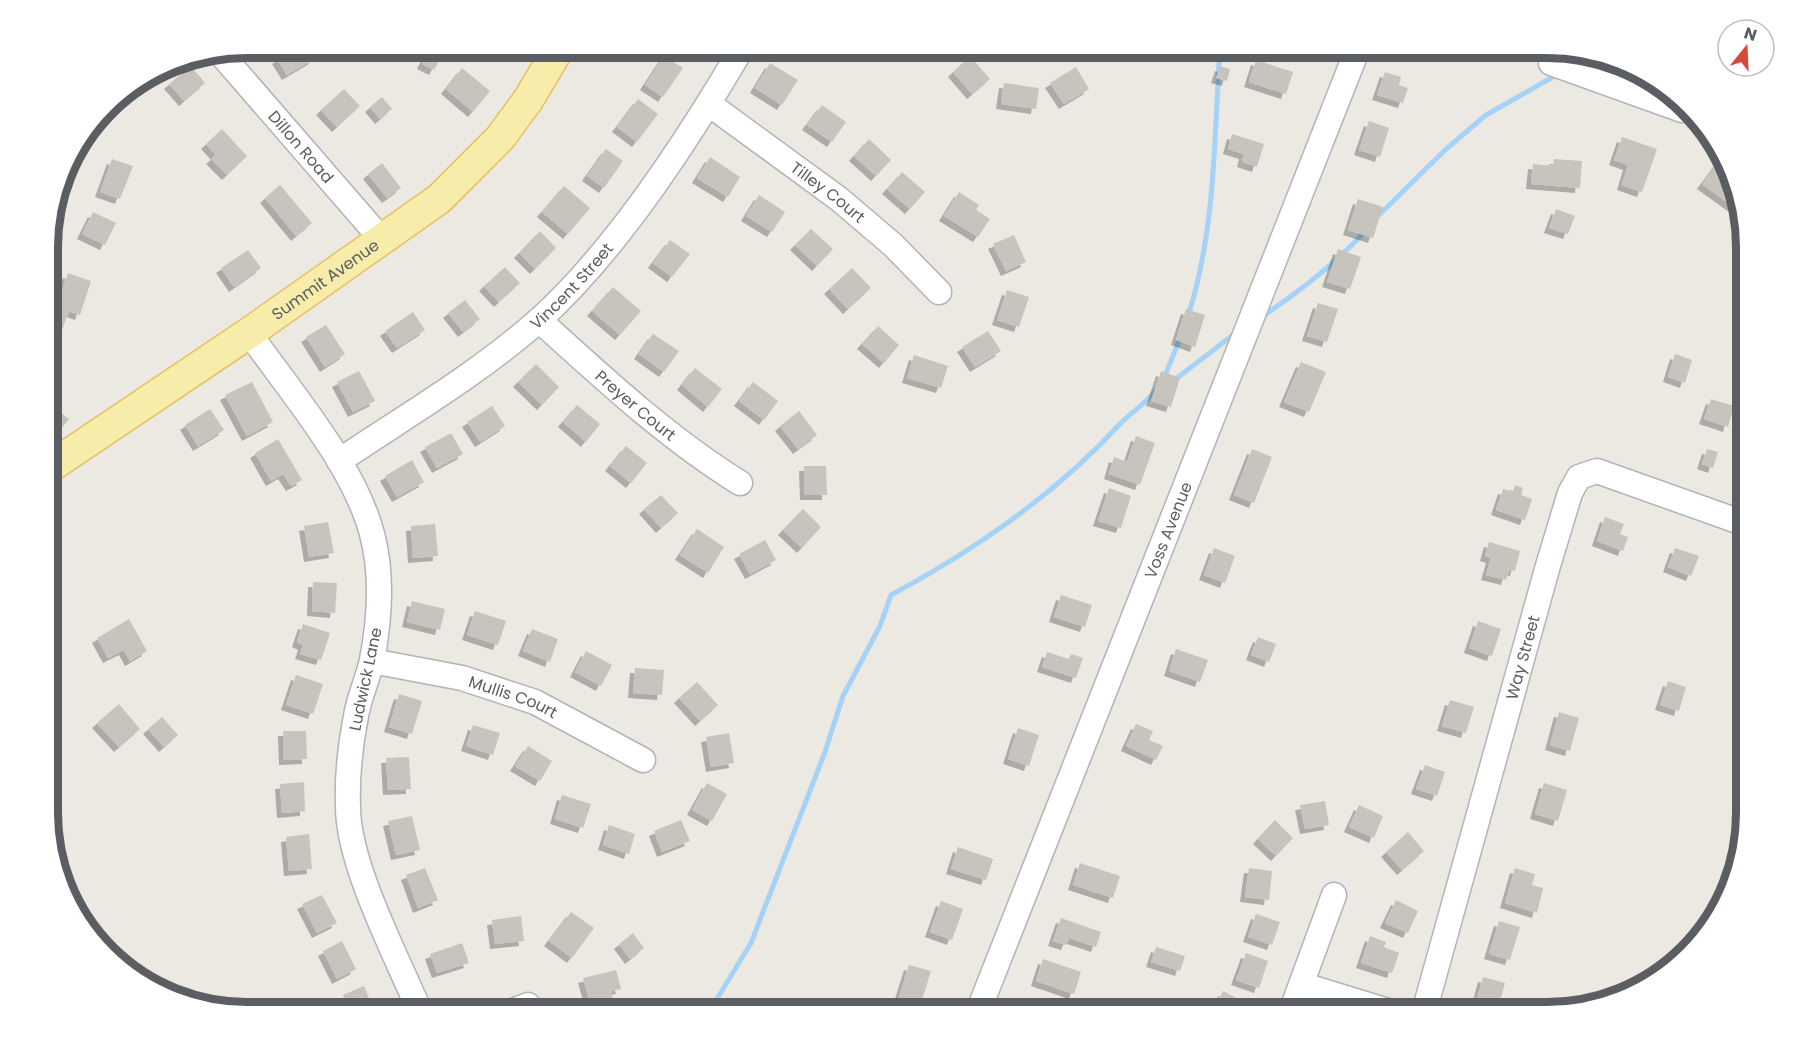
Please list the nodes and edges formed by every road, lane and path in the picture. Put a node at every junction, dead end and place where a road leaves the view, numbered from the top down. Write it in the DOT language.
graph roads {
  1 [pos="552,59"];
  2 [pos="735,59"];
  3 [pos="1354,59"];
  4 [pos="226,60"];
  5 [pos="1551,63"];
  6 [pos="709,104"];
  7 [pos="1672,106"];
  8 [pos="383,241"];
  9 [pos="939,292"];
  10 [pos="539,320"];
  11 [pos="249,333"];
  12 [pos="59,461"];
  13 [pos="339,461"];
  14 [pos="740,483"];
  15 [pos="1735,520"];
  16 [pos="372,661"];
  17 [pos="643,760"];
  18 [pos="1335,895"];
  19 [pos="1303,985"];
  20 [pos="982,1001"];
  21 [pos="1296,1001"];
  22 [pos="1356,1001"];
  23 [pos="1427,1001"];
  24 [pos="416,1002"];
  1 -- 8 [label="main road, Summit Avenue"];
  2 -- 6 [label="street, Vincent Street"];
  3 -- 20 [label="street, Voss Avenue"];
  4 -- 8 [label="street, Dillon Road"];
  5 -- 7 [label="street"];
  6 -- 9 [label="street, Tilley Court"];
  6 -- 10 [label="street, Vincent Street"];
  8 -- 11 [label="main road, Summit Avenue"];
  10 -- 13 [label="street, Vincent Street"];
  10 -- 14 [label="street, Preyer Court"];
  11 -- 12 [label="main road, Summit Avenue"];
  11 -- 13 [label="street, Ludwick Lane"];
  13 -- 16 [label="street, Ludwick Lane"];
  15 -- 23 [label="street, Way Street"];
  16 -- 17 [label="street, Mullis Court"];
  16 -- 24 [label="street, Ludwick Lane"];
  18 -- 19 [label="street"];
  19 -- 21 [label="street"];
  19 -- 22 [label="street"];
}
